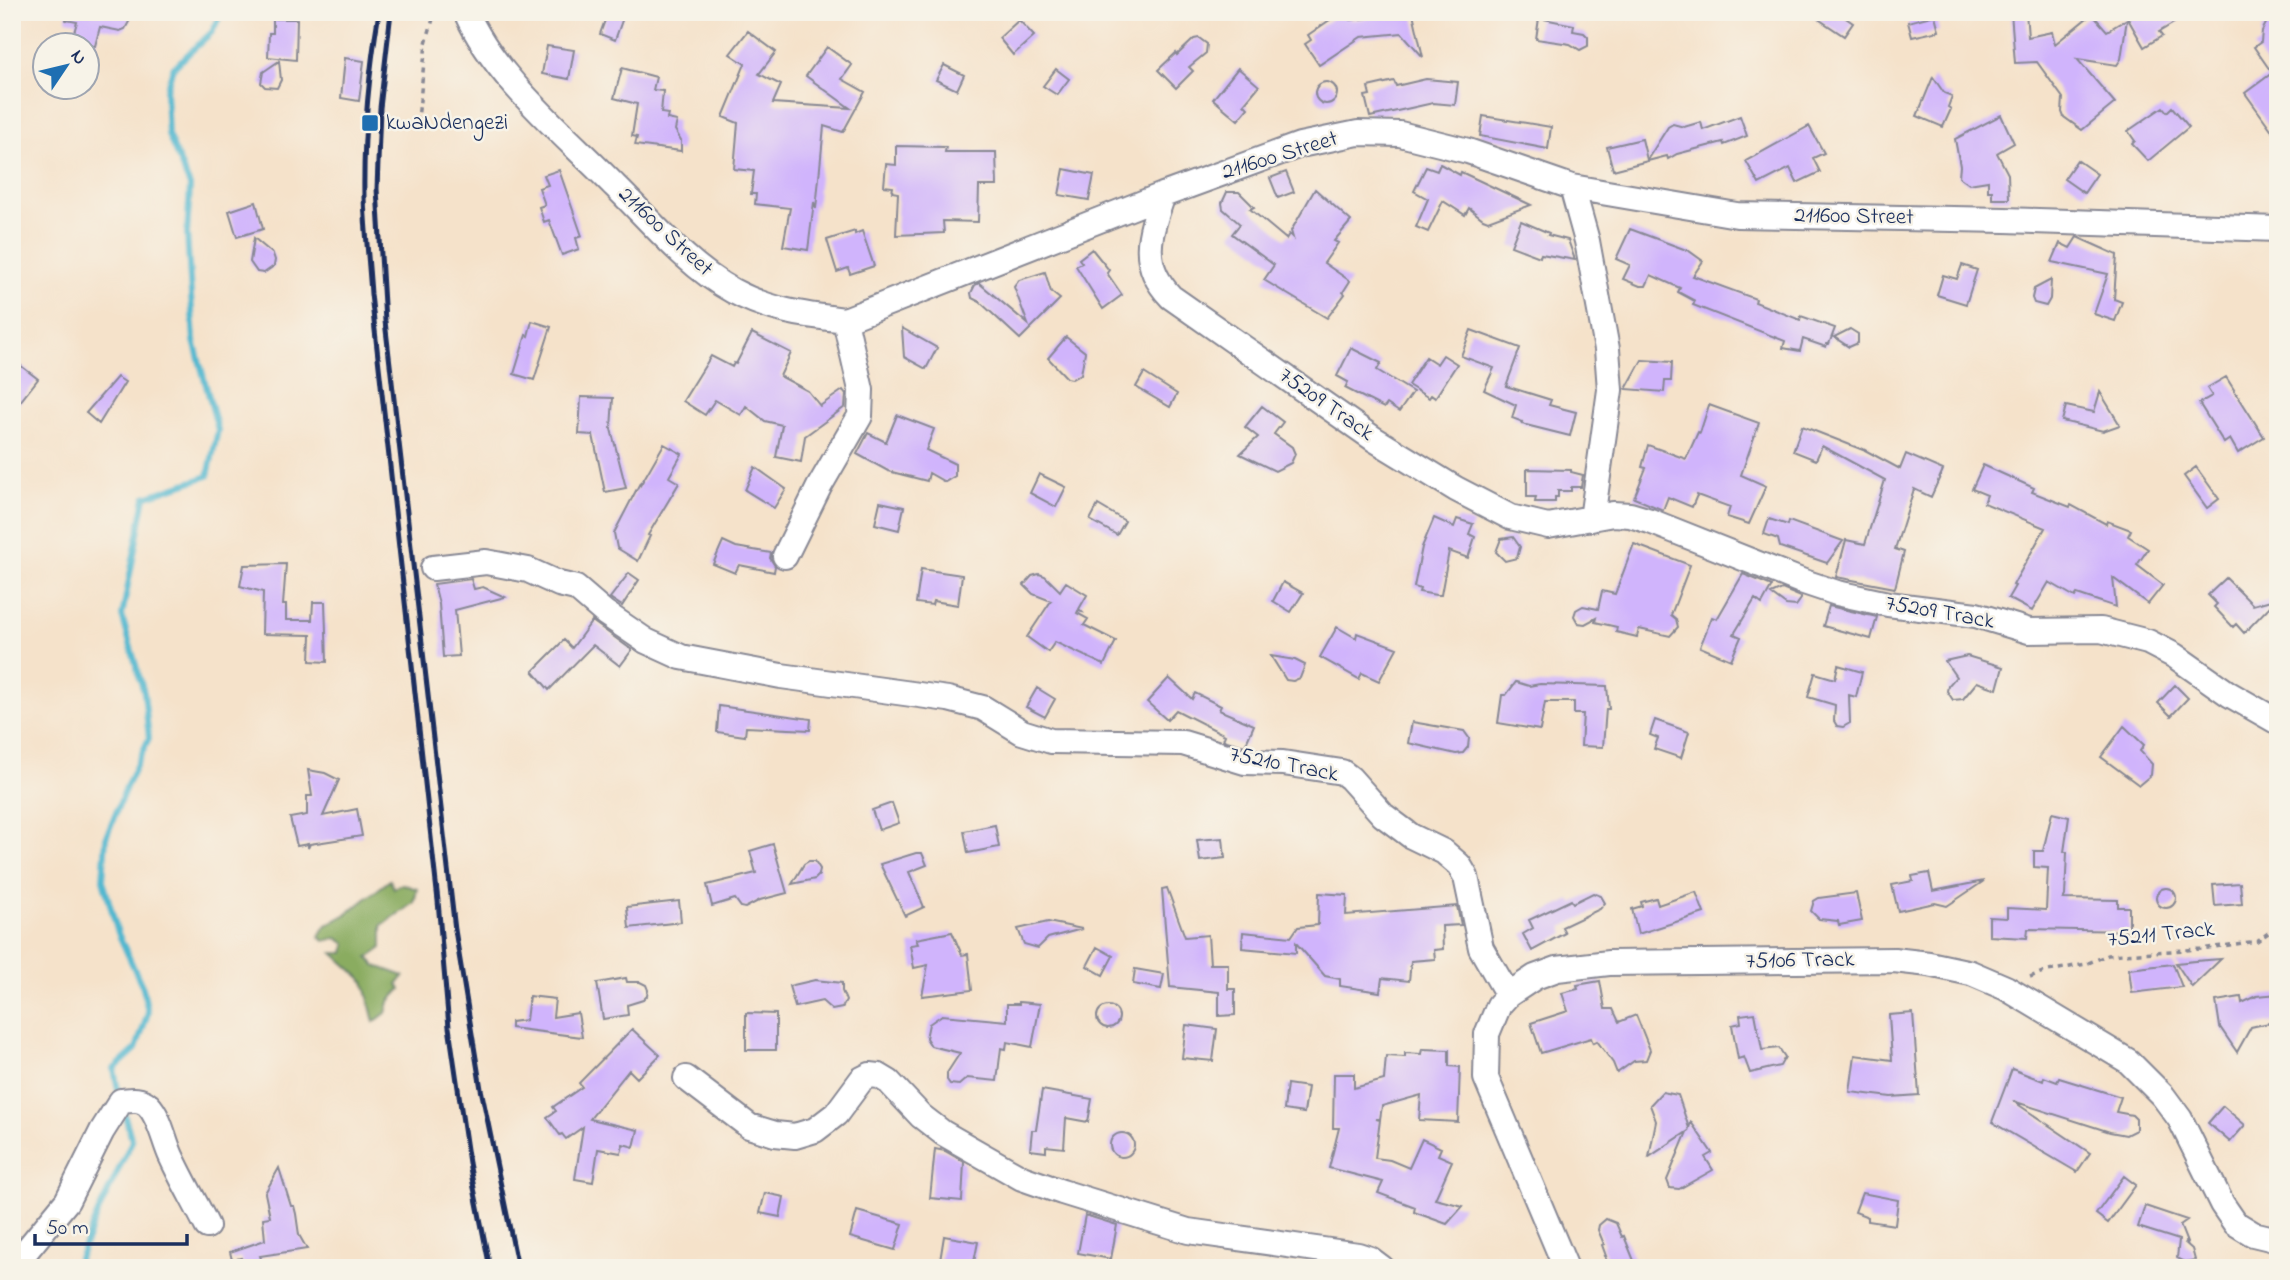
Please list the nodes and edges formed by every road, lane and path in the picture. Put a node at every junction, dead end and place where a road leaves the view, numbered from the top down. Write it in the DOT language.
graph roads {
  1 [pos="435,12"];
  2 [pos="466,12"];
  3 [pos="404,127"];
  4 [pos="1572,187"];
  5 [pos="1163,195"];
  6 [pos="2278,229"];
  7 [pos="845,320"];
  8 [pos="1591,519"];
  9 [pos="785,556"];
  10 [pos="433,568"];
  11 [pos="2278,722"];
  12 [pos="2278,926"];
  13 [pos="2007,988"];
  14 [pos="1508,995"];
  15 [pos="686,1078"];
  16 [pos="207,1226"];
  17 [pos="2278,1240"];
  18 [pos="12,1268"];
  19 [pos="1382,1268"];
  20 [pos="1566,1268"];
  1 -- 3 [label="path"];
  2 -- 7 [label="street, 211600 Street"];
  4 -- 5 [label="street, 211600 Street"];
  4 -- 6 [label="street, 211600 Street"];
  4 -- 8 [label="street"];
  5 -- 7 [label="street, 211600 Street"];
  5 -- 8 [label="street, 75209 Track"];
  7 -- 9 [label="street"];
  8 -- 11 [label="street, 75209 Track"];
  10 -- 14 [label="street, 75210 Track"];
  12 -- 13 [label="path, 75211 Track"];
  13 -- 14 [label="street, 75106 Track"];
  13 -- 17 [label="street, 75106 Track"];
  14 -- 20 [label="street, 75106 Track"];
  15 -- 19 [label="street"];
  16 -- 18 [label="street"];
}
